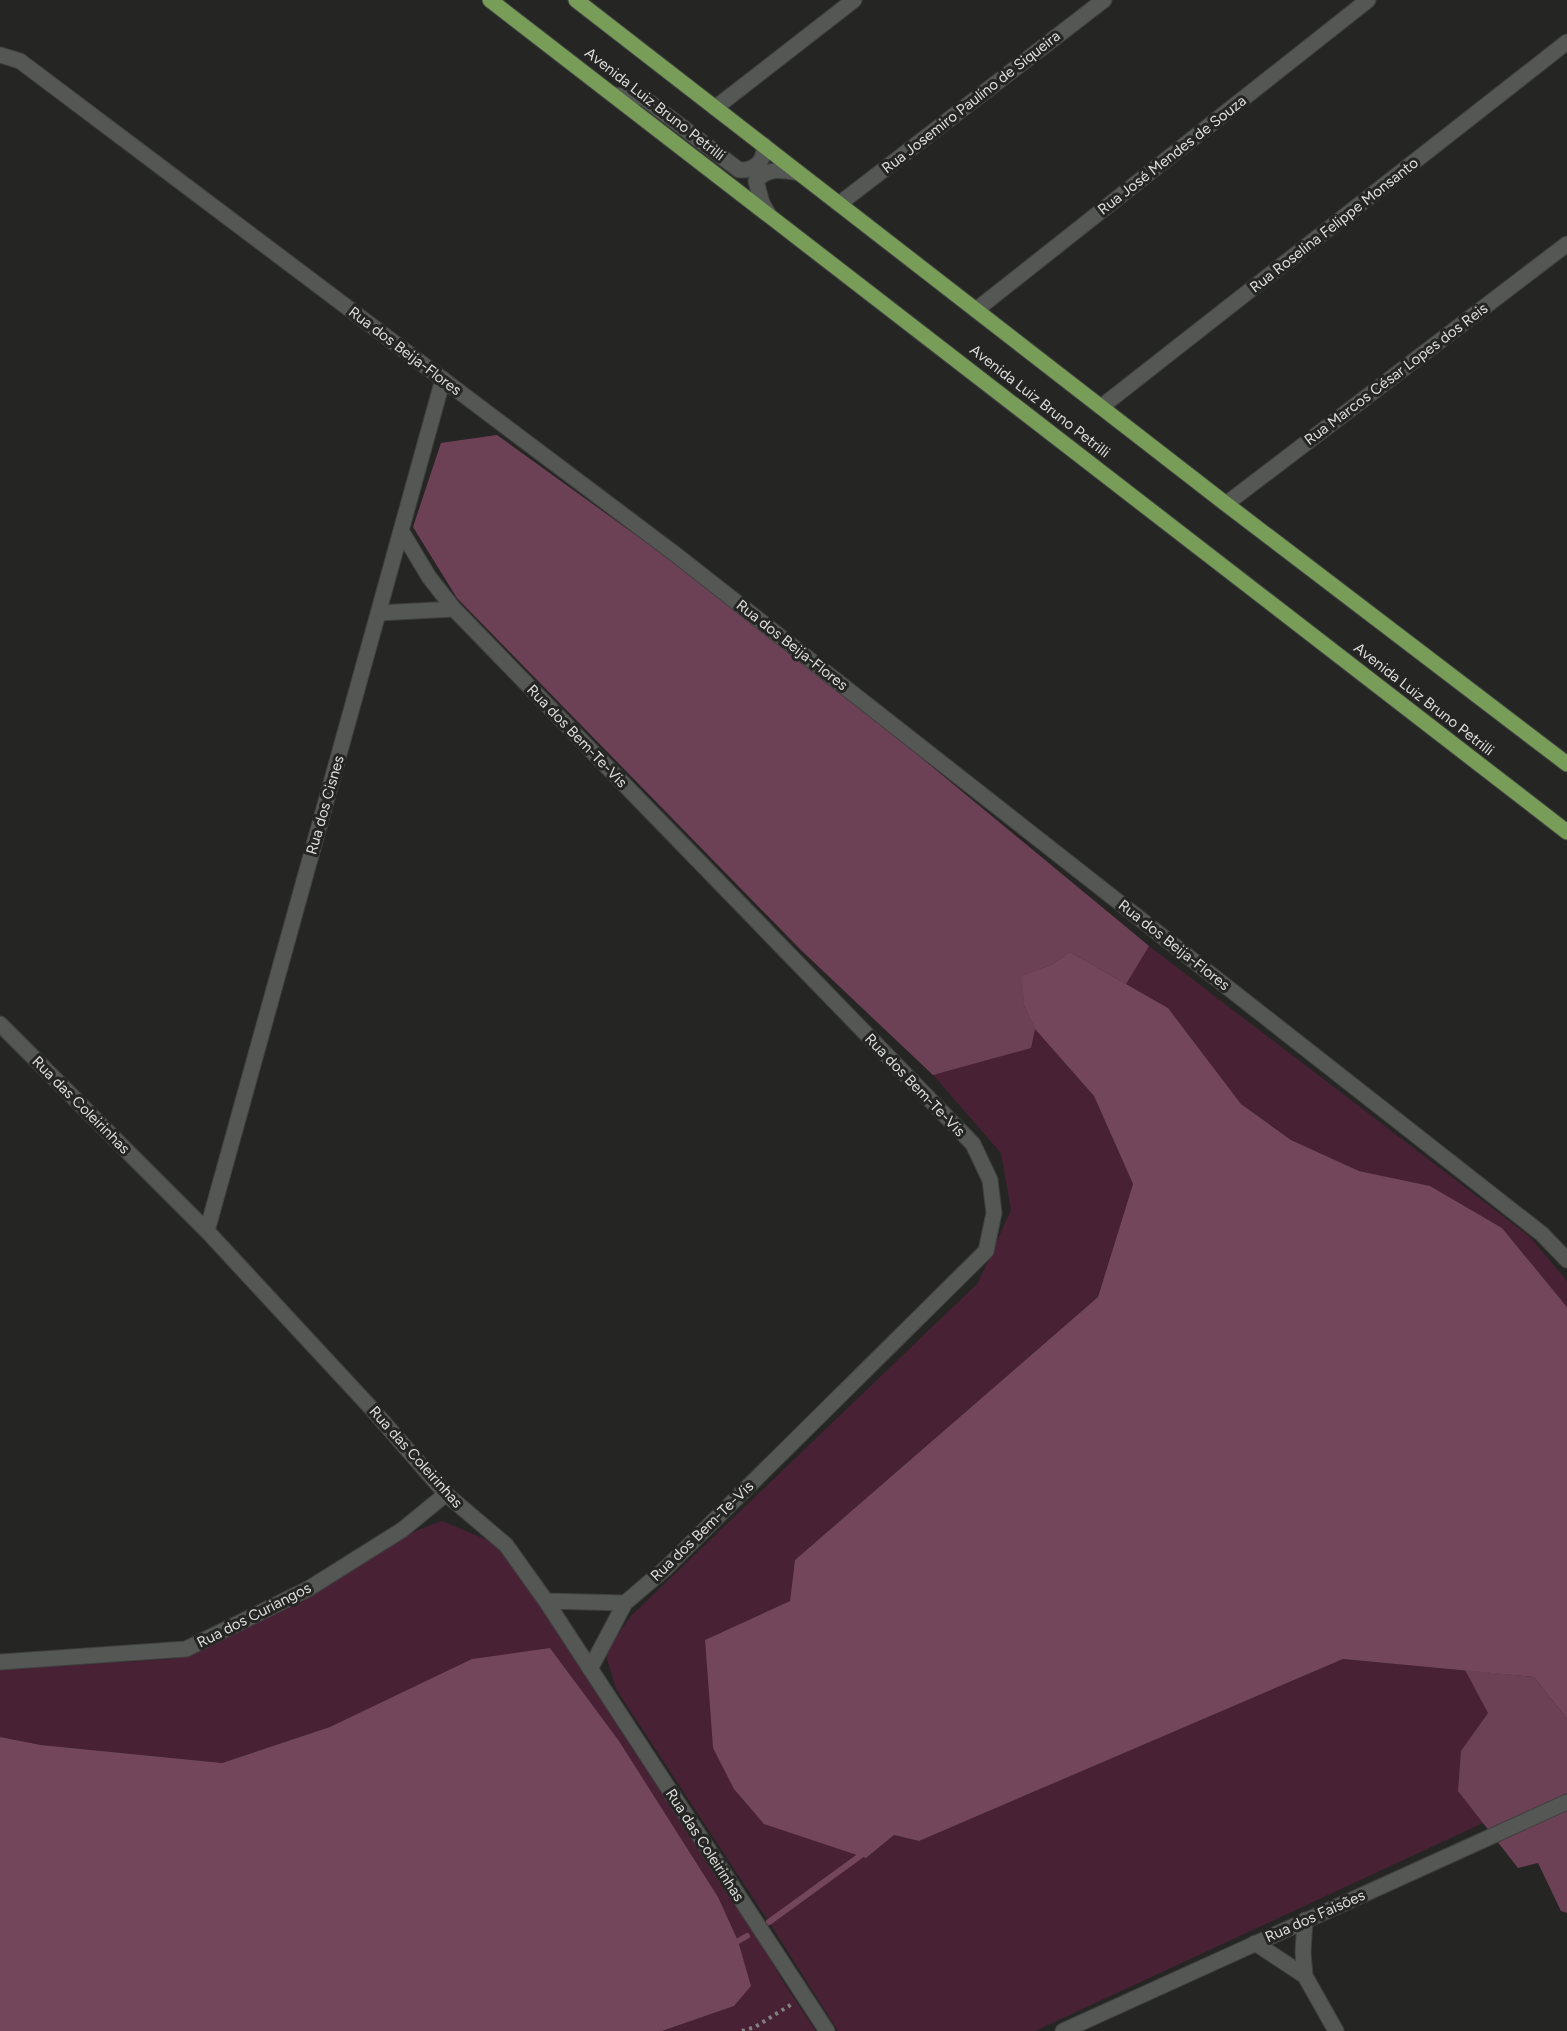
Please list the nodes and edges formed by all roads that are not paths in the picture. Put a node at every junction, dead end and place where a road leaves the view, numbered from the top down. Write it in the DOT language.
graph roads {
  1 [pos="490,0"];
  2 [pos="854,0"];
  3 [pos="1104,0"];
  4 [pos="1368,0"];
  5 [pos="582,2"];
  6 [pos="1567,42"];
  7 [pos="0,55"];
  8 [pos="614,95"];
  9 [pos="715,108"];
  10 [pos="764,146"];
  11 [pos="799,173"];
  12 [pos="839,204"];
  13 [pos="769,215"];
  14 [pos="1567,244"];
  15 [pos="976,310"];
  16 [pos="443,379"];
  17 [pos="1101,407"];
  18 [pos="1226,504"];
  19 [pos="402,532"];
  20 [pos="454,609"];
  21 [pos="378,612"];
  22 [pos="1567,764"];
  23 [pos="1567,832"];
  24 [pos="0,1024"];
  25 [pos="207,1231"];
  26 [pos="1567,1260"];
  27 [pos="446,1494"];
  28 [pos="546,1601"];
  29 [pos="625,1603"];
  30 [pos="0,1662"];
  31 [pos="590,1669"];
  32 [pos="1567,1802"];
  33 [pos="1305,1920"];
  34 [pos="1255,1943"];
  35 [pos="1305,1976"];
  36 [pos="827,2031"];
  37 [pos="1063,2031"];
  38 [pos="1336,2031"];
  1 -- 8 [label="main road, Avenida Luiz Bruno Petrilli"];
  2 -- 9 [label="street"];
  3 -- 12 [label="street, Rua Josemiro Paulino de Siqueira"];
  4 -- 15 [label="street, Rua José Mendes de Souza"];
  5 -- 9 [label="main road"];
  6 -- 17 [label="street, Rua Roselina Felippe Monsanto"];
  7 -- 16 [label="street, Rua dos Beija-Flores"];
  8 -- 10 [label="street"];
  8 -- 13 [label="main road, Avenida Luiz Bruno Petrilli"];
  9 -- 10 [label="main road"];
  10 -- 11 [label="main road"];
  11 -- 12 [label="main road"];
  11 -- 13 [label="street"];
  12 -- 15 [label="main road"];
  13 -- 23 [label="main road, Avenida Luiz Bruno Petrilli"];
  14 -- 18 [label="street, Rua Marcos César Lopes dos Reis"];
  15 -- 17 [label="main road"];
  16 -- 19 [label="street, Rua dos Cisnes"];
  16 -- 26 [label="street, Rua dos Beija-Flores"];
  17 -- 18 [label="main road"];
  18 -- 22 [label="main road"];
  19 -- 20 [label="street, Rua dos Bem-Te-Vis"];
  19 -- 21 [label="street, Rua dos Cisnes"];
  20 -- 21 [label="street"];
  20 -- 29 [label="street, Rua dos Bem-Te-Vis"];
  21 -- 25 [label="street, Rua dos Cisnes"];
  24 -- 25 [label="street, Rua das Coleirinhas"];
  25 -- 27 [label="street, Rua das Coleirinhas"];
  27 -- 28 [label="street, Rua das Coleirinhas"];
  27 -- 30 [label="street, Rua dos Curiangos"];
  28 -- 29 [label="street"];
  28 -- 31 [label="street, Rua das Coleirinhas"];
  29 -- 31 [label="street, Rua dos Bem-Te-Vis"];
  31 -- 36 [label="street, Rua das Coleirinhas"];
  32 -- 33 [label="street, Rua dos Faisões"];
  33 -- 34 [label="street, Rua dos Faisões"];
  33 -- 35 [label="street"];
  34 -- 35 [label="street"];
  34 -- 37 [label="street, Rua dos Faisões"];
  35 -- 38 [label="street"];
}
